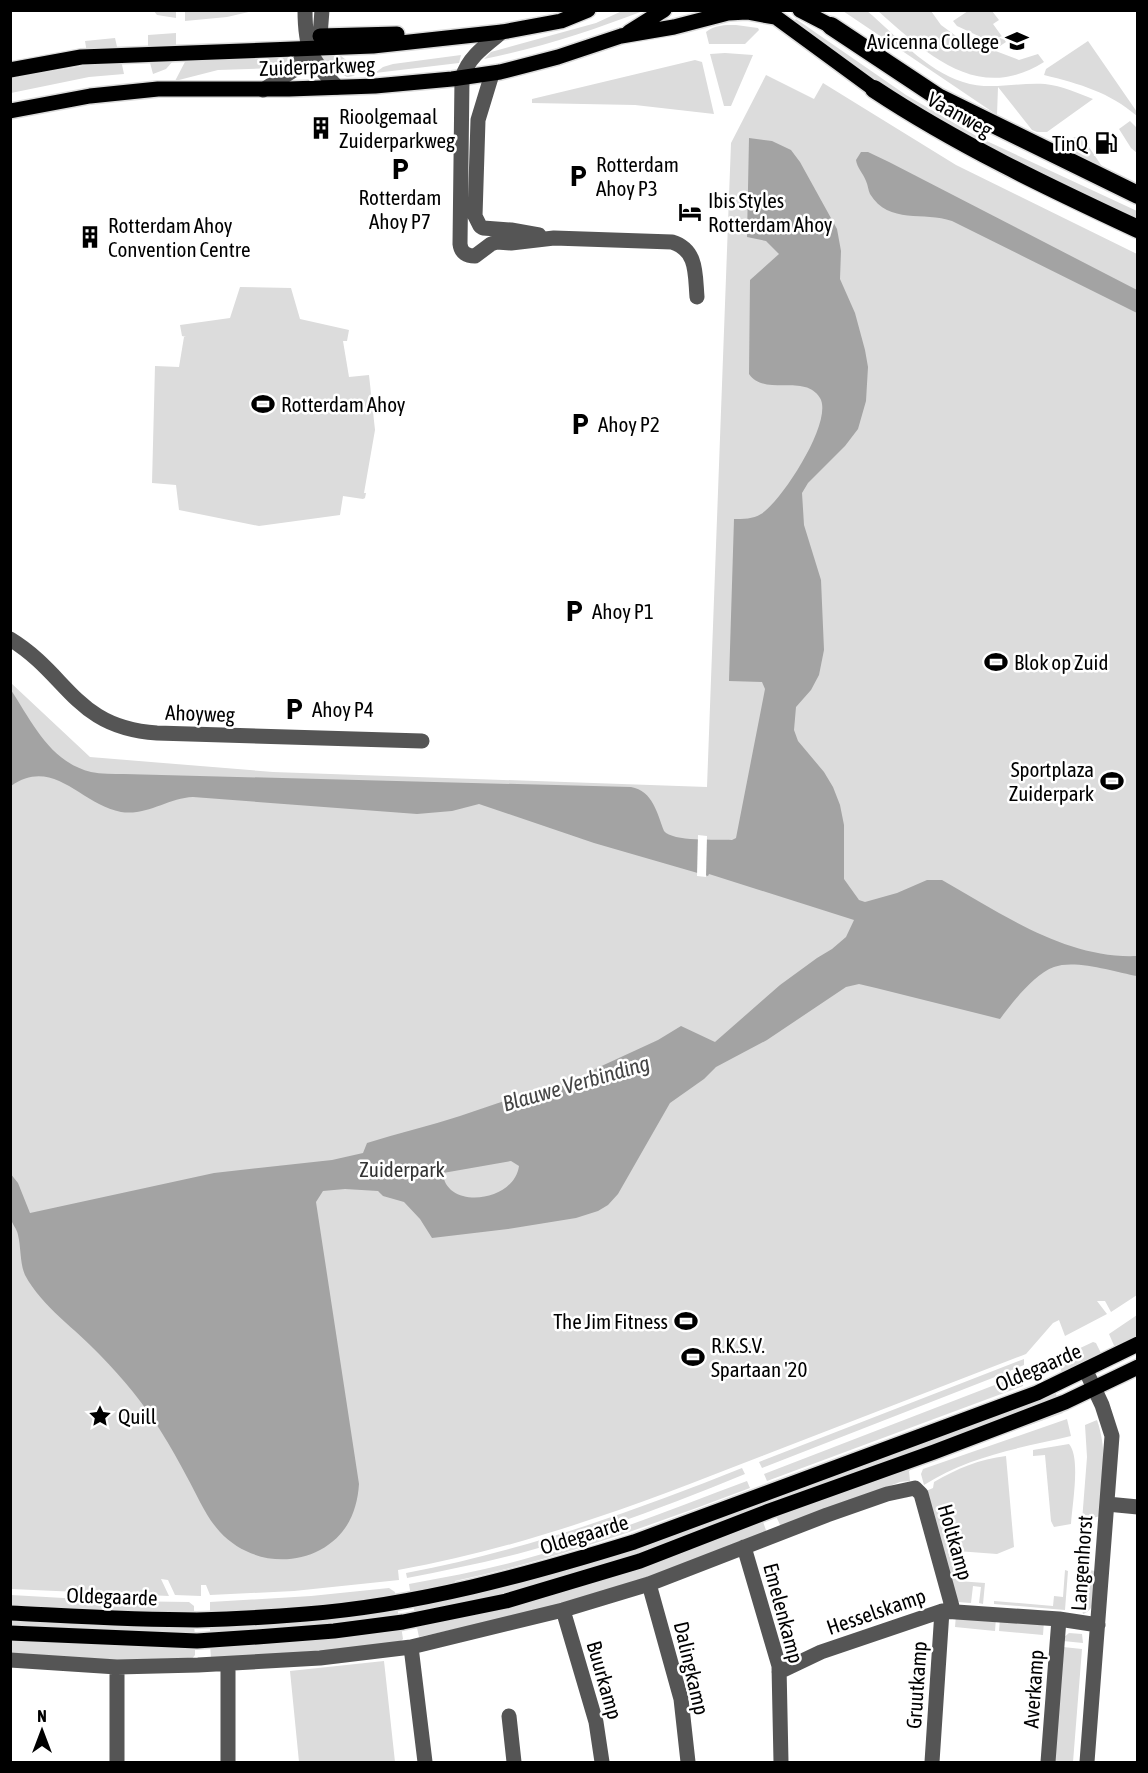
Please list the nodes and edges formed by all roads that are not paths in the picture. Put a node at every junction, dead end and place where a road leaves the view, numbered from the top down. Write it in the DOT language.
graph roads {
  1 [pos="305,10"];
  2 [pos="322,10"];
  3 [pos="588,10"];
  4 [pos="664,10"];
  5 [pos="800,10"];
  6 [pos="820,10"];
  7 [pos="770,14"];
  8 [pos="831,26"];
  9 [pos="502,32"];
  10 [pos="320,36"];
  11 [pos="621,36"];
  12 [pos="445,37"];
  13 [pos="309,48"];
  14 [pos="10,70"];
  15 [pos="492,74"];
  16 [pos="462,78"];
  17 [pos="337,87"];
  18 [pos="874,88"];
  19 [pos="263,90"];
  20 [pos="10,111"];
  21 [pos="1049,138"];
  22 [pos="1021,139"];
  23 [pos="1137,195"];
  24 [pos="483,228"];
  25 [pos="1137,229"];
  26 [pos="460,234"];
  27 [pos="554,238"];
  28 [pos="697,297"];
  29 [pos="10,639"];
  30 [pos="422,741"];
  31 [pos="1137,1344"];
  32 [pos="1137,1367"];
  33 [pos="1086,1371"];
  34 [pos="1094,1388"];
  35 [pos="1107,1504"];
  36 [pos="1137,1506"];
  37 [pos="744,1547"];
  38 [pos="649,1584"];
  39 [pos="563,1610"];
  40 [pos="948,1611"];
  41 [pos="10,1613"];
  42 [pos="1059,1619"];
  43 [pos="1098,1625"];
  44 [pos="10,1633"];
  45 [pos="411,1647"];
  46 [pos="10,1660"];
  47 [pos="228,1664"];
  48 [pos="117,1667"];
  49 [pos="779,1672"];
  50 [pos="510,1716"];
  51 [pos="117,1762"];
  52 [pos="228,1762"];
  53 [pos="425,1762"];
  54 [pos="514,1762"];
  55 [pos="602,1762"];
  56 [pos="688,1762"];
  57 [pos="781,1762"];
  58 [pos="932,1762"];
  59 [pos="1048,1762"];
  60 [pos="1087,1762"];
  1 -- 13 [label="street"];
  2 -- 10 [label="street"];
  3 -- 9 [label="main road, Zuiderparkweg"];
  4 -- 11 [label="main road"];
  5 -- 8 [label="main road"];
  6 -- 8 [label="main road"];
  7 -- 11 [label="main road, Vaanweg"];
  7 -- 18 [label="main road, Vaanweg"];
  8 -- 22 [label="highway, Vaanweg"];
  9 -- 12 [label="main road, Zuiderparkweg"];
  9 -- 16 [label="street"];
  10 -- 12 [label="main road"];
  10 -- 13 [label="street"];
  11 -- 15 [label="main road, Zuiderparkweg"];
  12 -- 13 [label="main road, Zuiderparkweg"];
  13 -- 14 [label="main road, Zuiderparkweg"];
  13 -- 17 [label="street"];
  13 -- 19 [label="street"];
  15 -- 16 [label="main road, Zuiderparkweg"];
  15 -- 24 [label="street"];
  16 -- 17 [label="main road, Zuiderparkweg"];
  16 -- 26 [label="street"];
  17 -- 19 [label="main road, Zuiderparkweg"];
  18 -- 25 [label="highway, Vaanweg"];
  19 -- 20 [label="main road, Zuiderparkweg"];
  21 -- 22 [label="highway"];
  22 -- 23 [label="highway, Vaanweg"];
  24 -- 26 [label="street"];
  24 -- 27 [label="street"];
  26 -- 27 [label="street"];
  27 -- 28 [label="street"];
  29 -- 30 [label="street, Ahoyweg"];
  31 -- 33 [label="main road, Oldegaarde"];
  32 -- 34 [label="main road, Oldegaarde"];
  33 -- 34 [label="street, Langenhorst"];
  33 -- 41 [label="main road, Oldegaarde"];
  34 -- 35 [label="street, Langenhorst"];
  34 -- 44 [label="main road, Oldegaarde"];
  35 -- 36 [label="street"];
  35 -- 43 [label="street, Langenhorst"];
  37 -- 38 [label="street"];
  37 -- 40 [label="street, Holtkamp"];
  37 -- 49 [label="street, Emelenkamp"];
  38 -- 39 [label="street"];
  38 -- 56 [label="street, Dalingkamp"];
  39 -- 45 [label="street"];
  39 -- 55 [label="street, Buurkamp"];
  40 -- 42 [label="street, Hesselskamp"];
  40 -- 49 [label="street, Hesselskamp"];
  40 -- 58 [label="street, Gruutkamp"];
  42 -- 43 [label="street, Hesselskamp"];
  42 -- 59 [label="street, Averkamp"];
  43 -- 60 [label="street, Langenhorst"];
  45 -- 47 [label="street"];
  45 -- 53 [label="street"];
  46 -- 48 [label="street"];
  47 -- 48 [label="street"];
  47 -- 52 [label="street"];
  48 -- 51 [label="street"];
  49 -- 57 [label="street, Emelenkamp"];
  50 -- 54 [label="street"];
}
